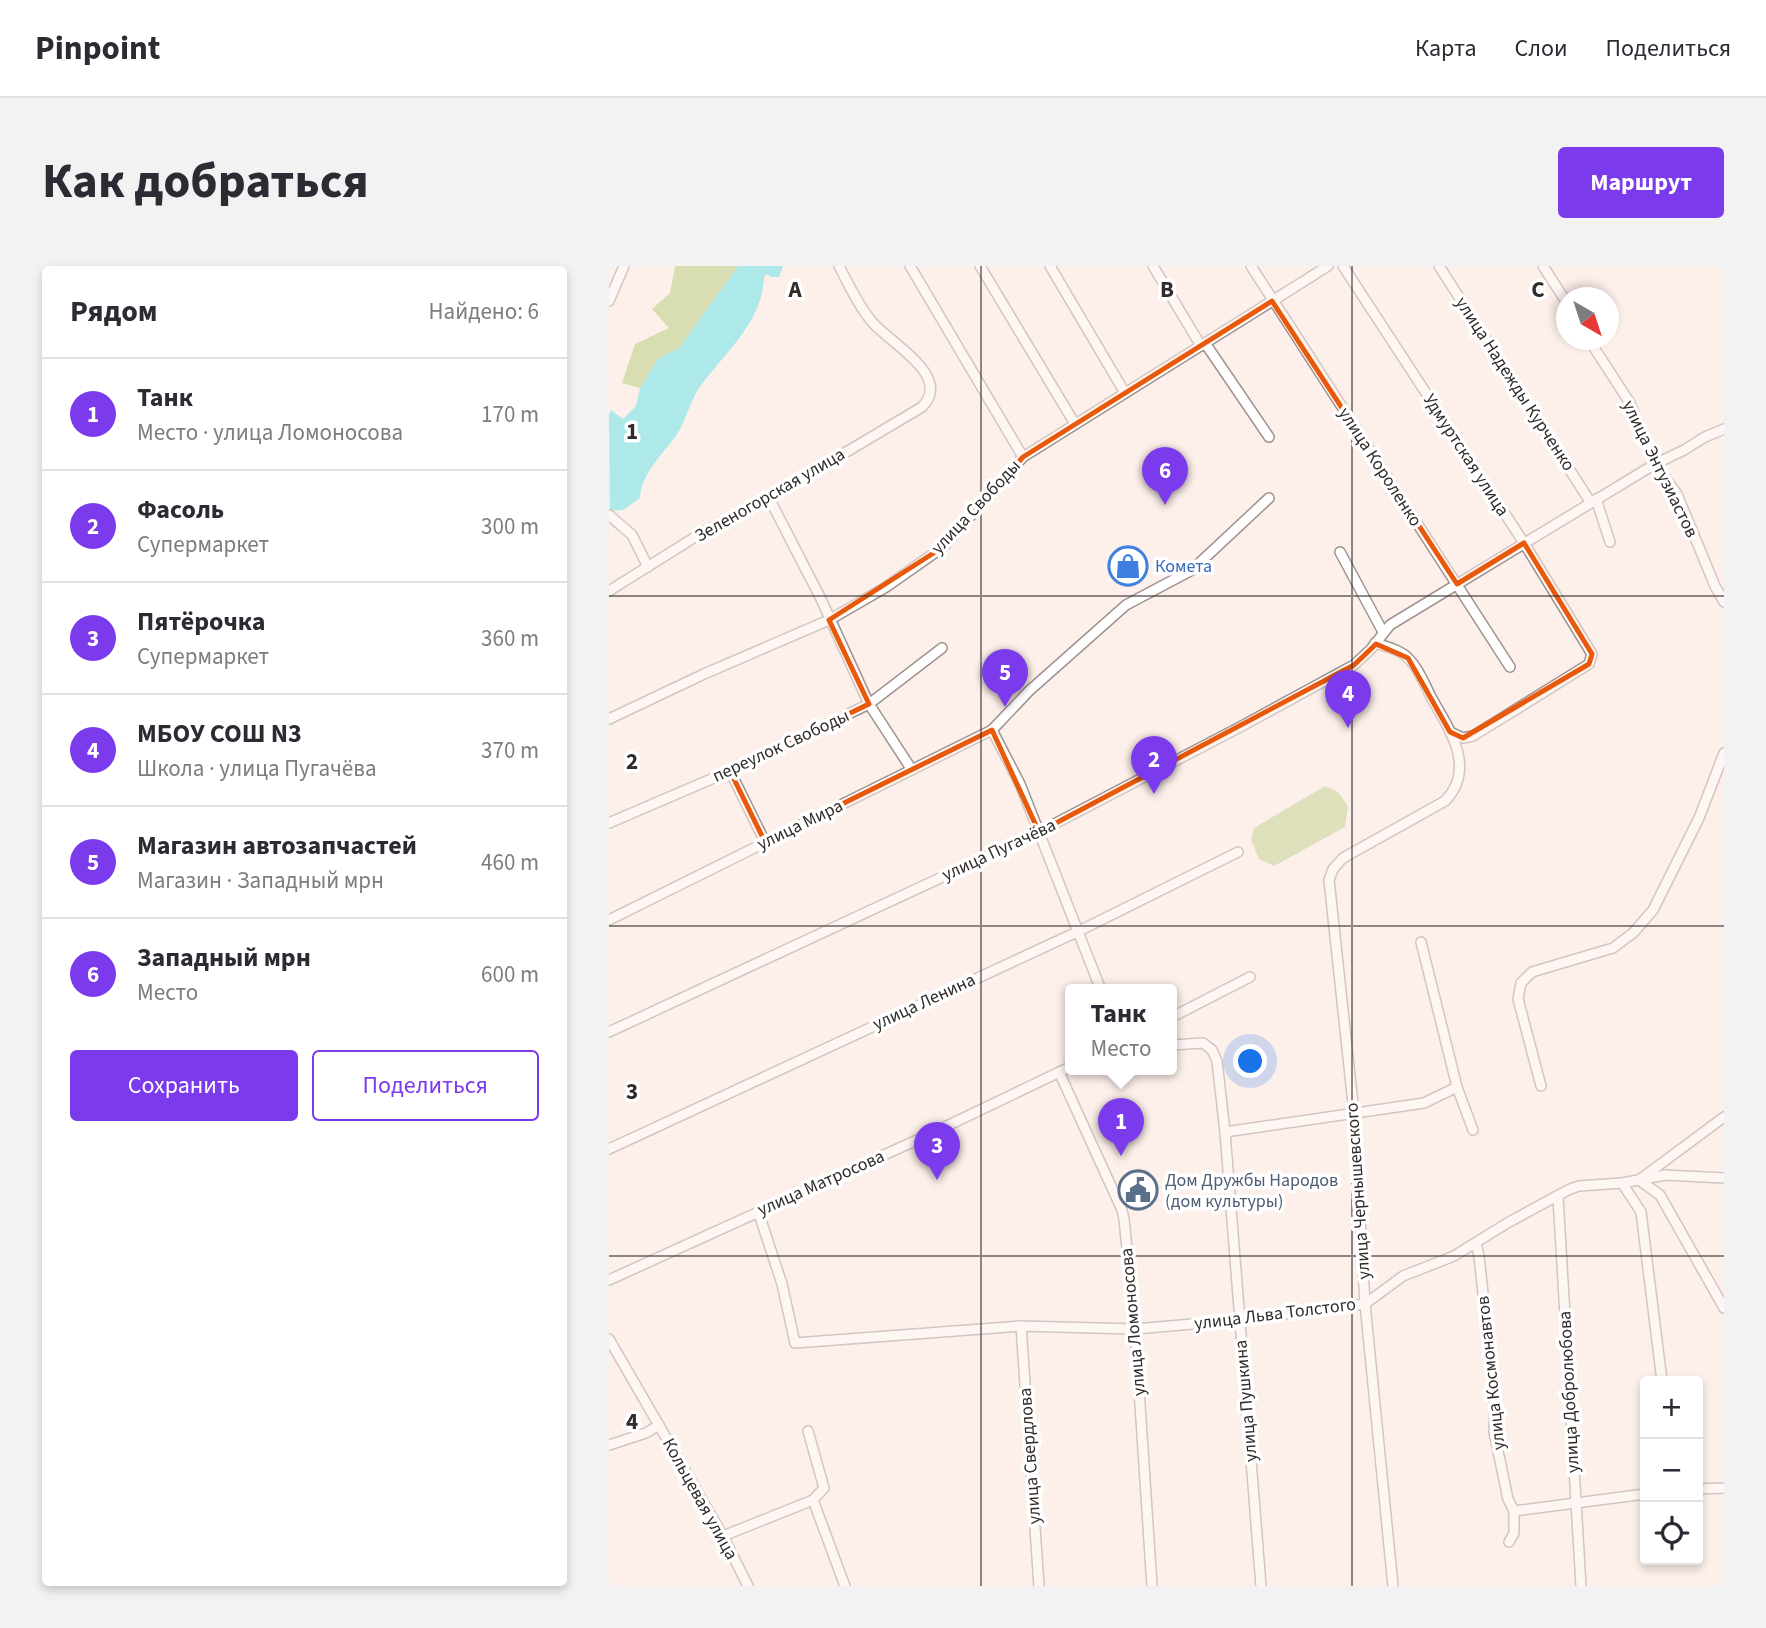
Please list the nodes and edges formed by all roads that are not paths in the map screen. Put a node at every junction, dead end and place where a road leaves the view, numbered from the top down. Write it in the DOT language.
graph roads {
  1 [pos="624,266"];
  2 [pos="839,266"];
  3 [pos="910,266"];
  4 [pos="980,266"];
  5 [pos="1050,266"];
  6 [pos="1153,266"];
  7 [pos="1251,266"];
  8 [pos="1328,266"];
  9 [pos="1343,266"];
  10 [pos="1439,266"];
  11 [pos="1543,266"];
  12 [pos="1556,287"];
  13 [pos="609,301"];
  14 [pos="1272,301"];
  15 [pos="1203,344"];
  16 [pos="1596,350"];
  17 [pos="1125,393"];
  18 [pos="1076,424"];
  19 [pos="1724,429"];
  20 [pos="1269,437"];
  21 [pos="1023,457"];
  22 [pos="1655,464"];
  23 [pos="769,498"];
  24 [pos="1269,498"];
  25 [pos="1594,501"];
  26 [pos="609,515"];
  27 [pos="1610,542"];
  28 [pos="1524,543"];
  29 [pos="1340,552"];
  30 [pos="648,567"];
  31 [pos="1457,584"];
  32 [pos="609,591"];
  33 [pos="1724,602"];
  34 [pos="829,620"];
  35 [pos="1383,632"];
  36 [pos="1375,643"];
  37 [pos="942,648"];
  38 [pos="1510,667"];
  39 [pos="869,704"];
  40 [pos="609,719"];
  41 [pos="992,730"];
  42 [pos="1450,732"];
  43 [pos="1724,752"];
  44 [pos="912,770"];
  45 [pos="730,771"];
  46 [pos="609,823"];
  47 [pos="1039,832"];
  48 [pos="765,842"];
  49 [pos="1238,852"];
  50 [pos="609,920"];
  51 [pos="1079,931"];
  52 [pos="1421,942"];
  53 [pos="1250,977"];
  54 [pos="1099,984"];
  55 [pos="1177,1014"];
  56 [pos="609,1032"];
  57 [pos="1177,1045"];
  58 [pos="1065,1069"];
  59 [pos="1059,1072"];
  60 [pos="1541,1086"];
  61 [pos="1457,1087"];
  62 [pos="1354,1113"];
  63 [pos="1724,1117"];
  64 [pos="1473,1130"];
  65 [pos="1225,1132"];
  66 [pos="609,1149"];
  67 [pos="1724,1178"];
  68 [pos="1639,1180"];
  69 [pos="1622,1183"];
  70 [pos="1558,1197"];
  71 [pos="758,1211"];
  72 [pos="1476,1243"];
  73 [pos="609,1280"];
  74 [pos="1365,1304"];
  75 [pos="1724,1308"];
  76 [pos="1240,1320"];
  77 [pos="1021,1326"];
  78 [pos="1135,1329"];
  79 [pos="609,1339"];
  80 [pos="1661,1376"];
  81 [pos="659,1425"];
  82 [pos="808,1431"];
  83 [pos="609,1445"];
  84 [pos="1724,1488"];
  85 [pos="1703,1489"];
  86 [pos="1640,1495"];
  87 [pos="813,1500"];
  88 [pos="1575,1505"];
  89 [pos="1514,1511"];
  90 [pos="723,1536"];
  91 [pos="1509,1542"];
  92 [pos="748,1586"];
  93 [pos="845,1586"];
  94 [pos="1039,1586"];
  95 [pos="1152,1586"];
  96 [pos="1261,1586"];
  97 [pos="1393,1586"];
  98 [pos="1581,1586"];
  1 -- 13 [label="street"];
  2 -- 23 [label="street, Зеленогорская улица"];
  3 -- 21 [label="street"];
  4 -- 18 [label="street"];
  5 -- 17 [label="street"];
  6 -- 15 [label="street"];
  7 -- 14 [label="street, улица Короленко"];
  8 -- 14 [label="street, улица Свободы"];
  9 -- 28 [label="street, Удмуртская улица"];
  10 -- 25 [label="street, улица Надежды Курченко"];
  11 -- 12 [label="street"];
  14 -- 15 [label="street, улица Свободы"];
  14 -- 31 [label="street, улица Короленко"];
  15 -- 17 [label="street, улица Свободы"];
  15 -- 20 [label="street"];
  16 -- 22 [label="street, улица Энтузиастов"];
  17 -- 18 [label="street, улица Свободы"];
  18 -- 21 [label="street, улица Свободы"];
  19 -- 22 [label="street, улица Пугачёва"];
  21 -- 34 [label="street, улица Свободы"];
  22 -- 25 [label="street, улица Пугачёва"];
  22 -- 33 [label="street, улица Энтузиастов"];
  23 -- 30 [label="street, Зеленогорская улица"];
  23 -- 34 [label="street"];
  24 -- 41 [label="street, улица Мира"];
  25 -- 27 [label="street, улица Надежды Курченко"];
  25 -- 28 [label="street, улица Пугачёва"];
  26 -- 30 [label="street"];
  28 -- 31 [label="street, улица Пугачёва"];
  28 -- 42 [label="street, Удмуртская улица"];
  29 -- 35 [label="street"];
  30 -- 32 [label="street, Зеленогорская улица"];
  31 -- 35 [label="street, улица Пугачёва"];
  31 -- 38 [label="street, улица Короленко"];
  34 -- 39 [label="street"];
  34 -- 40 [label="street, улица Свободы"];
  35 -- 36 [label="street, улица Пугачёва"];
  36 -- 42 [label="street"];
  36 -- 47 [label="street, улица Пугачёва"];
  37 -- 39 [label="street, переулок Свободы"];
  39 -- 44 [label="street"];
  39 -- 45 [label="street, переулок Свободы"];
  41 -- 44 [label="street, улица Мира"];
  41 -- 47 [label="street"];
  42 -- 62 [label="street, улица Чернышевского"];
  43 -- 60 [label="street"];
  44 -- 48 [label="street, улица Мира"];
  45 -- 46 [label="street, переулок Свободы"];
  45 -- 48 [label="street"];
  47 -- 51 [label="street"];
  47 -- 56 [label="street, улица Пугачёва"];
  48 -- 50 [label="street, улица Мира"];
  49 -- 51 [label="street, улица Ленина"];
  51 -- 54 [label="street"];
  51 -- 66 [label="street, улица Ленина"];
  52 -- 61 [label="street"];
  53 -- 55 [label="street"];
  57 -- 65 [label="street, улица Пушкина"];
  58 -- 59 [label="street, улица Матросова"];
  59 -- 71 [label="street, улица Матросова"];
  59 -- 78 [label="street, улица Ломоносова"];
  61 -- 62 [label="street"];
  61 -- 64 [label="street"];
  62 -- 65 [label="street"];
  62 -- 74 [label="street, улица Чернышевского"];
  63 -- 68 [label="street"];
  65 -- 76 [label="street, улица Пушкина"];
  67 -- 68 [label="street, улица Льва Толстого"];
  68 -- 69 [label="street, улица Льва Толстого"];
  68 -- 75 [label="street"];
  69 -- 70 [label="street, улица Льва Толстого"];
  69 -- 80 [label="street"];
  70 -- 72 [label="street, улица Льва Толстого"];
  70 -- 88 [label="street, улица Добролюбова"];
  71 -- 73 [label="street, улица Матросова"];
  71 -- 77 [label="street, улица Льва Толстого"];
  72 -- 74 [label="street, улица Льва Толстого"];
  72 -- 89 [label="street, улица Космонавтов"];
  74 -- 76 [label="street, улица Льва Толстого"];
  74 -- 97 [label="street, улица Чернышевского"];
  76 -- 78 [label="street, улица Льва Толстого"];
  76 -- 96 [label="street, улица Пушкина"];
  77 -- 78 [label="street, улица Льва Толстого"];
  77 -- 94 [label="street, улица Свердлова"];
  78 -- 95 [label="street, улица Ломоносова"];
  79 -- 81 [label="street, Кольцевая улица"];
  81 -- 83 [label="street"];
  81 -- 90 [label="street, Кольцевая улица"];
  82 -- 87 [label="street"];
  84 -- 85 [label="street"];
  86 -- 88 [label="street"];
  87 -- 90 [label="street"];
  87 -- 93 [label="street"];
  88 -- 89 [label="street"];
  88 -- 98 [label="street, улица Добролюбова"];
  89 -- 91 [label="street, улица Космонавтов"];
  90 -- 92 [label="street, Кольцевая улица"];
}
